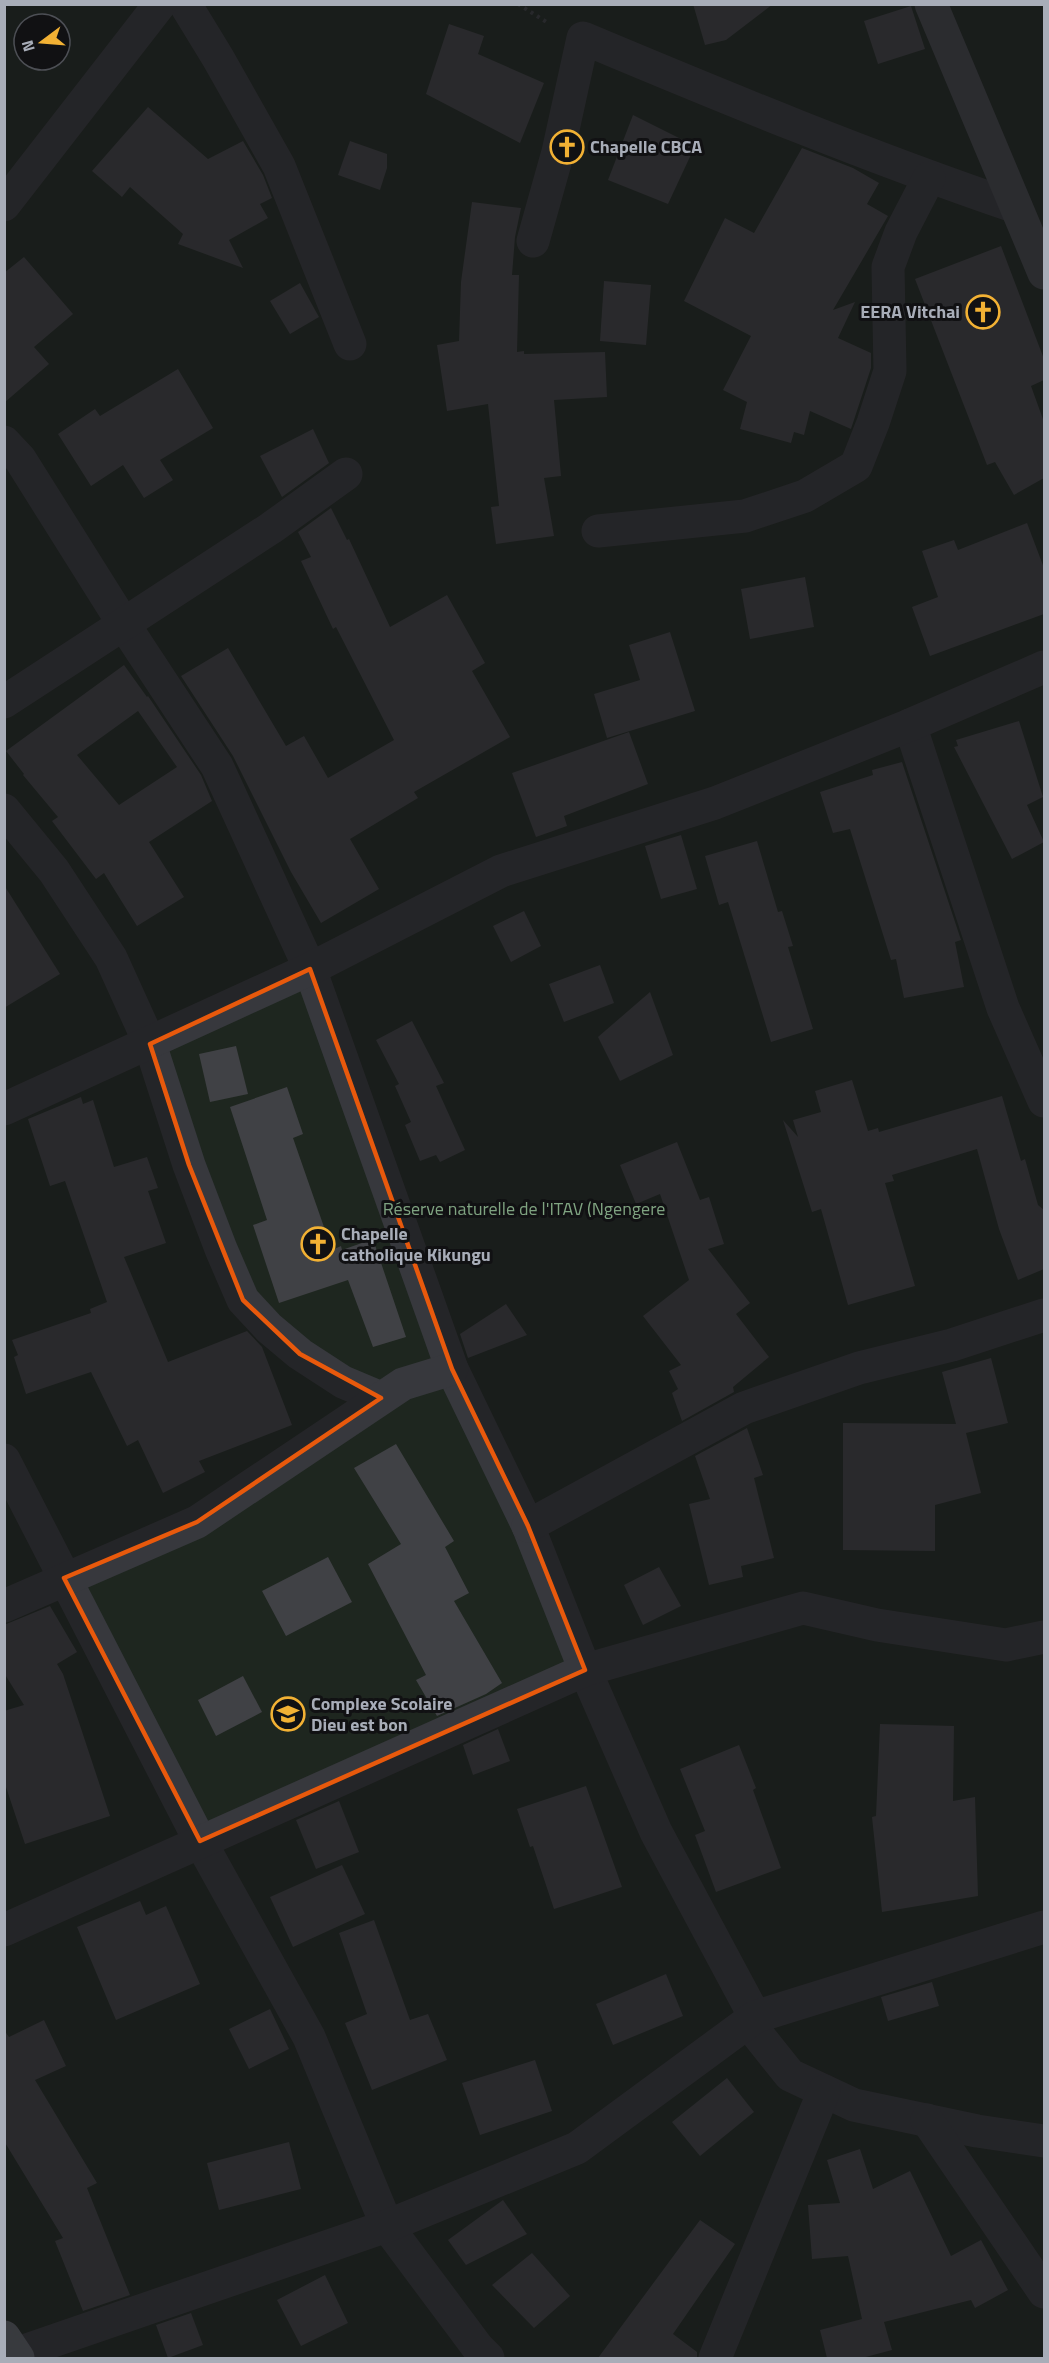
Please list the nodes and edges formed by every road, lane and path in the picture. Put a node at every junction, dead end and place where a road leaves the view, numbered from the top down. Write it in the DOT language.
graph roads {
  1 [pos="160,4"];
  2 [pos="185,4"];
  3 [pos="931,4"];
  4 [pos="929,178"];
  5 [pos="4,206"];
  6 [pos="1016,207"];
  7 [pos="533,241"];
  8 [pos="1044,273"];
  9 [pos="350,344"];
  10 [pos="4,442"];
  11 [pos="346,474"];
  12 [pos="598,531"];
  13 [pos="123,623"];
  14 [pos="1044,667"];
  15 [pos="4,702"];
  16 [pos="910,725"];
  17 [pos="4,810"];
  18 [pos="310,969"];
  19 [pos="150,1044"];
  20 [pos="1044,1101"];
  21 [pos="4,1109"];
  22 [pos="1044,1315"];
  23 [pos="452,1368"];
  24 [pos="381,1398"];
  25 [pos="4,1460"];
  26 [pos="528,1526"];
  27 [pos="64,1578"];
  28 [pos="4,1606"];
  29 [pos="1044,1636"];
  30 [pos="585,1670"];
  31 [pos="200,1841"];
  32 [pos="1044,1927"];
  33 [pos="4,1930"];
  34 [pos="755,2017"];
  35 [pos="824,2091"];
  36 [pos="927,2120"];
  37 [pos="1044,2141"];
  38 [pos="387,2226"];
  39 [pos="1044,2292"];
  40 [pos="12,2350"];
  41 [pos="488,2358"];
  42 [pos="715,2358"];
  1 -- 5 [label="street"];
  2 -- 9 [label="street"];
  3 -- 6 [label="street"];
  4 -- 6 [label="street"];
  4 -- 7 [label="street"];
  4 -- 12 [label="street"];
  6 -- 8 [label="street"];
  10 -- 13 [label="street"];
  11 -- 13 [label="street"];
  13 -- 15 [label="street"];
  13 -- 18 [label="street"];
  14 -- 16 [label="street"];
  16 -- 18 [label="street"];
  16 -- 20 [label="street"];
  17 -- 19 [label="street"];
  18 -- 19 [label="street"];
  18 -- 23 [label="street"];
  19 -- 21 [label="street"];
  19 -- 24 [label="street"];
  22 -- 26 [label="street"];
  23 -- 24 [label="street"];
  23 -- 26 [label="street"];
  24 -- 27 [label="street"];
  25 -- 27 [label="street"];
  26 -- 30 [label="street"];
  27 -- 28 [label="street"];
  27 -- 31 [label="street"];
  29 -- 30 [label="street"];
  30 -- 31 [label="street"];
  30 -- 34 [label="street"];
  31 -- 33 [label="street"];
  31 -- 38 [label="street"];
  32 -- 34 [label="street"];
  34 -- 35 [label="street"];
  34 -- 38 [label="street"];
  35 -- 36 [label="street"];
  35 -- 42 [label="street"];
  36 -- 37 [label="street"];
  36 -- 39 [label="street"];
  38 -- 40 [label="street"];
  38 -- 41 [label="street"];
}
